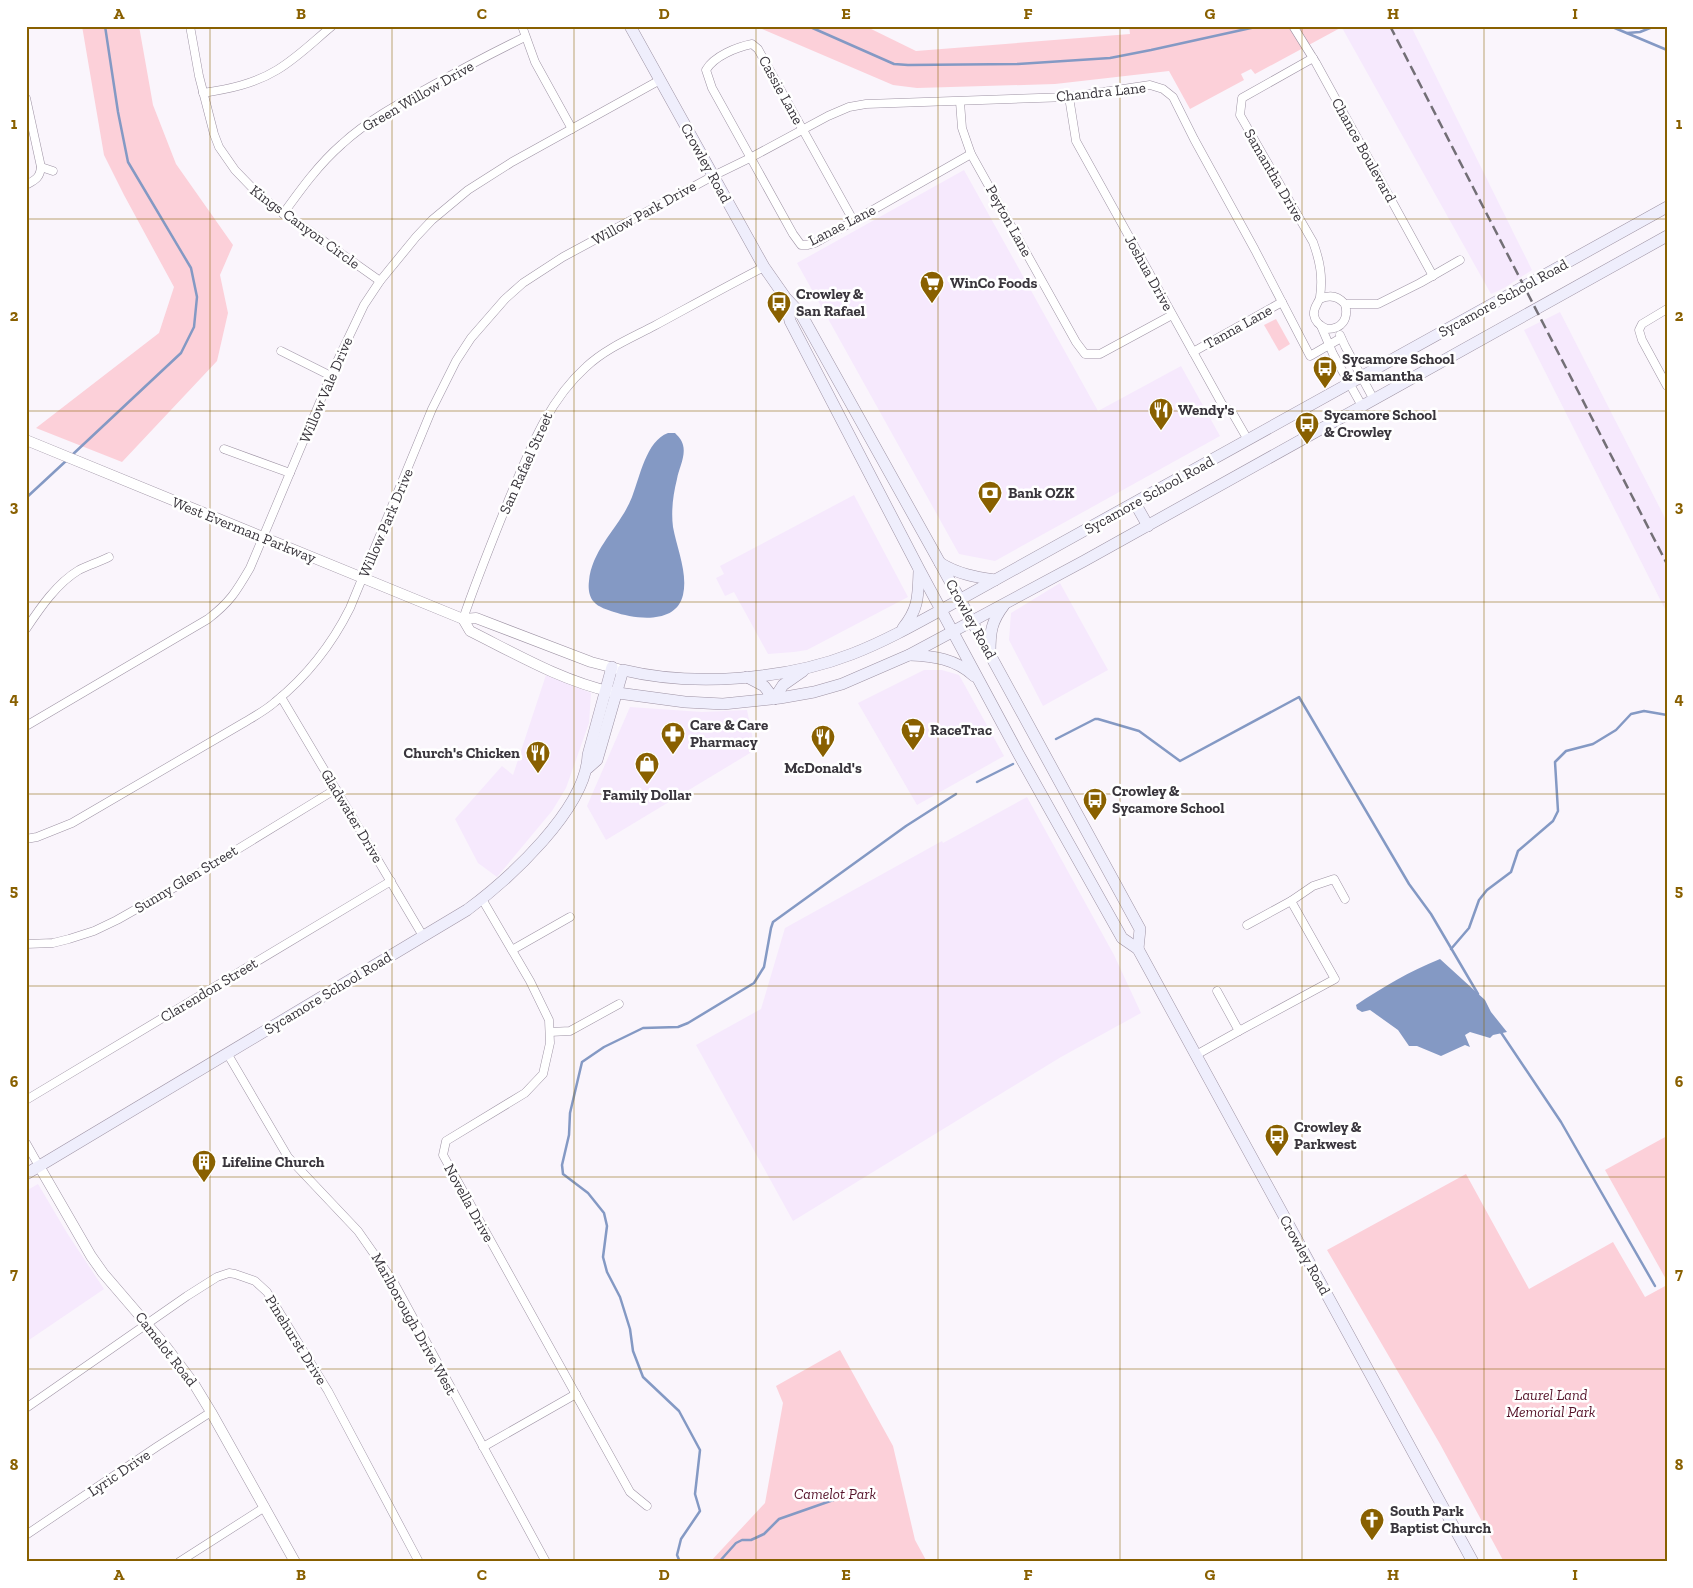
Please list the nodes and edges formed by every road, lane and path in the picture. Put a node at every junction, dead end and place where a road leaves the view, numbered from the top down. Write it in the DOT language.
graph roads {
  1 [pos="190,26"];
  2 [pos="332,26"];
  3 [pos="522,26"];
  4 [pos="630,26"];
  5 [pos="1293,26"];
  6 [pos="526,37"];
  7 [pos="1313,58"];
  8 [pos="660,80"];
  9 [pos="203,93"];
  10 [pos="1069,96"];
  11 [pos="26,98"];
  12 [pos="960,102"];
  13 [pos="572,129"];
  14 [pos="803,129"];
  15 [pos="972,154"];
  16 [pos="750,158"];
  17 [pos="41,167"];
  18 [pos="53,171"];
  19 [pos="713,176"];
  20 [pos="26,185"];
  21 [pos="1667,207"];
  22 [pos="283,214"];
  23 [pos="854,220"];
  24 [pos="1667,236"];
  25 [pos="1460,260"];
  26 [pos="764,267"];
  27 [pos="1433,276"];
  28 [pos="380,281"];
  29 [pos="785,297"];
  30 [pos="1320,299"];
  31 [pos="1282,302"];
  32 [pos="1345,304"];
  33 [pos="1667,310"];
  34 [pos="1172,314"];
  35 [pos="1321,326"];
  36 [pos="1338,327"];
  37 [pos="1341,338"];
  38 [pos="802,344"];
  39 [pos="1330,344"];
  40 [pos="281,351"];
  41 [pos="1193,352"];
  42 [pos="331,376"];
  43 [pos="1361,377"];
  44 [pos="1349,384"];
  45 [pos="1667,386"];
  46 [pos="1374,400"];
  47 [pos="1362,406"];
  48 [pos="858,417"];
  49 [pos="27,440"];
  50 [pos="1248,440"];
  51 [pos="224,449"];
  52 [pos="290,473"];
  53 [pos="1135,503"];
  54 [pos="1148,526"];
  55 [pos="264,538"];
  56 [pos="109,557"];
  57 [pos="940,563"];
  58 [pos="919,569"];
  59 [pos="363,578"];
  60 [pos="995,580"];
  61 [pos="960,600"];
  62 [pos="1004,604"];
  63 [pos="941,610"];
  64 [pos="463,619"];
  65 [pos="972,622"];
  66 [pos="26,629"];
  67 [pos="900,632"];
  68 [pos="952,632"];
  69 [pos="990,654"];
  70 [pos="909,655"];
  71 [pos="813,666"];
  72 [pos="612,667"];
  73 [pos="623,670"];
  74 [pos="747,677"];
  75 [pos="978,679"];
  76 [pos="605,690"];
  77 [pos="618,693"];
  78 [pos="282,697"];
  79 [pos="774,699"];
  80 [pos="26,726"];
  81 [pos="588,768"];
  82 [pos="336,789"];
  83 [pos="26,839"];
  84 [pos="391,881"];
  85 [pos="482,899"];
  86 [pos="1345,899"];
  87 [pos="1291,901"];
  88 [pos="570,917"];
  89 [pos="1247,926"];
  90 [pos="423,936"];
  91 [pos="26,944"];
  92 [pos="1138,949"];
  93 [pos="512,950"];
  94 [pos="1217,992"];
  95 [pos="619,1004"];
  96 [pos="1238,1031"];
  97 [pos="550,1032"];
  98 [pos="227,1053"];
  99 [pos="1196,1055"];
  100 [pos="26,1100"];
  101 [pos="26,1143"];
  102 [pos="40,1166"];
  103 [pos="26,1174"];
  104 [pos="147,1324"];
  105 [pos="576,1394"];
  106 [pos="26,1408"];
  107 [pos="211,1412"];
  108 [pos="483,1448"];
  109 [pos="647,1506"];
  110 [pos="265,1507"];
  111 [pos="26,1535"];
  112 [pos="179,1562"];
  113 [pos="295,1562"];
  114 [pos="419,1562"];
  115 [pos="546,1562"];
  116 [pos="1473,1562"];
  1 -- 9 [label="street, Kings Canyon Circle"];
  2 -- 9 [label="street"];
  3 -- 6 [label="street"];
  4 -- 8 [label="main road, Crowley Road"];
  5 -- 7 [label="street, Chance Boulevard"];
  6 -- 13 [label="street"];
  6 -- 22 [label="street, Green Willow Drive"];
  7 -- 27 [label="street, Chance Boulevard"];
  7 -- 30 [label="street, Samantha Drive"];
  8 -- 13 [label="street, Willow Vale Drive"];
  8 -- 19 [label="main road, Crowley Road"];
  9 -- 22 [label="street, Kings Canyon Circle"];
  10 -- 12 [label="street, Chandra Lane"];
  10 -- 31 [label="street, Chandra Lane"];
  10 -- 34 [label="street, Joshua Drive"];
  11 -- 17 [label="street"];
  12 -- 14 [label="street, Chandra Lane"];
  12 -- 15 [label="street, Peyton Lane"];
  13 -- 28 [label="street, Willow Vale Drive"];
  14 -- 16 [label="street, Chandra Lane"];
  14 -- 16 [label="street, Cassie Lane"];
  14 -- 23 [label="street, Cassie Lane"];
  15 -- 23 [label="street, Lanae Lane"];
  15 -- 34 [label="street, Peyton Lane"];
  16 -- 19 [label="street, Chandra Lane"];
  16 -- 23 [label="street, Lanae Lane"];
  17 -- 18 [label="street"];
  17 -- 20 [label="street"];
  19 -- 26 [label="main road, Crowley Road"];
  19 -- 59 [label="street, Willow Park Drive"];
  21 -- 43 [label="main road, Sycamore School Road"];
  22 -- 28 [label="street, Kings Canyon Circle"];
  24 -- 46 [label="main road, Sycamore School Road"];
  25 -- 27 [label="street"];
  26 -- 29 [label="main road, Crowley Road"];
  26 -- 64 [label="street, San Rafael Street"];
  27 -- 32 [label="street"];
  28 -- 42 [label="street, Willow Vale Drive"];
  29 -- 38 [label="main road, Crowley Road"];
  29 -- 48 [label="main road, Crowley Road"];
  30 -- 32 [label="street"];
  30 -- 35 [label="street, Samantha Drive"];
  31 -- 39 [label="street, Chandra Lane"];
  31 -- 41 [label="street, Tanna Lane"];
  32 -- 36 [label="street"];
  33 -- 45 [label="street"];
  34 -- 41 [label="street, Joshua Drive"];
  35 -- 36 [label="street"];
  35 -- 39 [label="street, Samantha Drive"];
  36 -- 37 [label="street"];
  37 -- 39 [label="street, Chandra Lane"];
  37 -- 43 [label="street"];
  38 -- 48 [label="main road"];
  38 -- 58 [label="main road, Crowley Road"];
  39 -- 44 [label="street, Samantha Drive"];
  40 -- 42 [label="street"];
  41 -- 50 [label="street, Joshua Drive"];
  42 -- 52 [label="street, Willow Vale Drive"];
  43 -- 44 [label="main road, Sycamore School Road"];
  43 -- 46 [label="street"];
  44 -- 47 [label="street, Samantha Drive"];
  44 -- 50 [label="main road, Sycamore School Road"];
  46 -- 47 [label="main road, Sycamore School Road"];
  47 -- 54 [label="main road, Sycamore School Road"];
  48 -- 57 [label="main road, Crowley Road"];
  49 -- 55 [label="street, West Everman Parkway"];
  50 -- 53 [label="main road, Sycamore School Road"];
  51 -- 52 [label="street"];
  52 -- 55 [label="street, Willow Vale Drive"];
  53 -- 54 [label="main road"];
  53 -- 60 [label="main road, Sycamore School Road"];
  54 -- 62 [label="main road, Sycamore School Road"];
  55 -- 59 [label="street, West Everman Parkway"];
  55 -- 80 [label="street, Willow Vale Drive"];
  56 -- 66 [label="street"];
  57 -- 60 [label="main road"];
  57 -- 61 [label="main road, Crowley Road"];
  58 -- 63 [label="main road, Crowley Road"];
  58 -- 67 [label="main road"];
  59 -- 64 [label="street, West Everman Parkway"];
  59 -- 78 [label="street, Willow Park Drive"];
  60 -- 61 [label="main road, Sycamore School Road"];
  61 -- 63 [label="main road, Sycamore School Road"];
  61 -- 65 [label="main road, Crowley Road"];
  62 -- 65 [label="main road, Sycamore School Road"];
  62 -- 69 [label="main road"];
  63 -- 67 [label="main road, Sycamore School Road"];
  63 -- 68 [label="main road, Crowley Road"];
  64 -- 72 [label="street, West Everman Parkway"];
  64 -- 76 [label="street, West Everman Parkway"];
  65 -- 68 [label="main road, Sycamore School Road"];
  65 -- 69 [label="main road, Crowley Road"];
  67 -- 71 [label="main road, Sycamore School Road"];
  68 -- 70 [label="main road, Sycamore School Road"];
  68 -- 75 [label="main road, Crowley Road"];
  69 -- 92 [label="main road, Crowley Road"];
  70 -- 75 [label="main road"];
  70 -- 79 [label="main road, Sycamore School Road"];
  71 -- 74 [label="main road, Sycamore School Road"];
  71 -- 79 [label="main road"];
  72 -- 73 [label="street, West Everman Parkway"];
  72 -- 76 [label="main road, Sycamore School Road"];
  73 -- 74 [label="main road, Sycamore School Road"];
  73 -- 77 [label="main road, Sycamore School Road"];
  74 -- 79 [label="main road"];
  75 -- 92 [label="main road, Crowley Road"];
  76 -- 77 [label="street, West Everman Parkway"];
  76 -- 81 [label="main road, Sycamore School Road"];
  77 -- 79 [label="main road, Sycamore School Road"];
  77 -- 81 [label="main road, Sycamore School Road"];
  78 -- 82 [label="street, Gladwater Drive"];
  78 -- 83 [label="street, Willow Park Drive"];
  81 -- 85 [label="main road, Sycamore School Road"];
  82 -- 84 [label="street, Gladwater Drive"];
  82 -- 91 [label="street, Sunny Glen Street"];
  84 -- 90 [label="street, Gladwater Drive"];
  84 -- 100 [label="street, Clarendon Street"];
  85 -- 90 [label="main road, Sycamore School Road"];
  85 -- 93 [label="street, Novella Drive"];
  86 -- 87 [label="street"];
  87 -- 89 [label="street"];
  87 -- 96 [label="street"];
  88 -- 93 [label="street"];
  90 -- 98 [label="main road, Sycamore School Road"];
  92 -- 99 [label="main road, Crowley Road"];
  93 -- 97 [label="street, Novella Drive"];
  94 -- 96 [label="street"];
  95 -- 97 [label="street"];
  96 -- 99 [label="street"];
  97 -- 105 [label="street, Novella Drive"];
  98 -- 102 [label="main road, Sycamore School Road"];
  98 -- 108 [label="street, Marlborough Drive West"];
  99 -- 116 [label="main road, Crowley Road"];
  101 -- 102 [label="street, Camelot Road"];
  102 -- 103 [label="main road, Sycamore School Road"];
  102 -- 104 [label="street, Camelot Road"];
  104 -- 106 [label="street, Pinehurst Drive"];
  104 -- 107 [label="street, Camelot Road"];
  104 -- 114 [label="street, Pinehurst Drive"];
  105 -- 108 [label="street"];
  105 -- 109 [label="street, Novella Drive"];
  107 -- 110 [label="street, Camelot Road"];
  107 -- 111 [label="street, Lyric Drive"];
  108 -- 115 [label="street, Marlborough Drive West"];
  110 -- 112 [label="street"];
  110 -- 113 [label="street, Camelot Road"];
}
